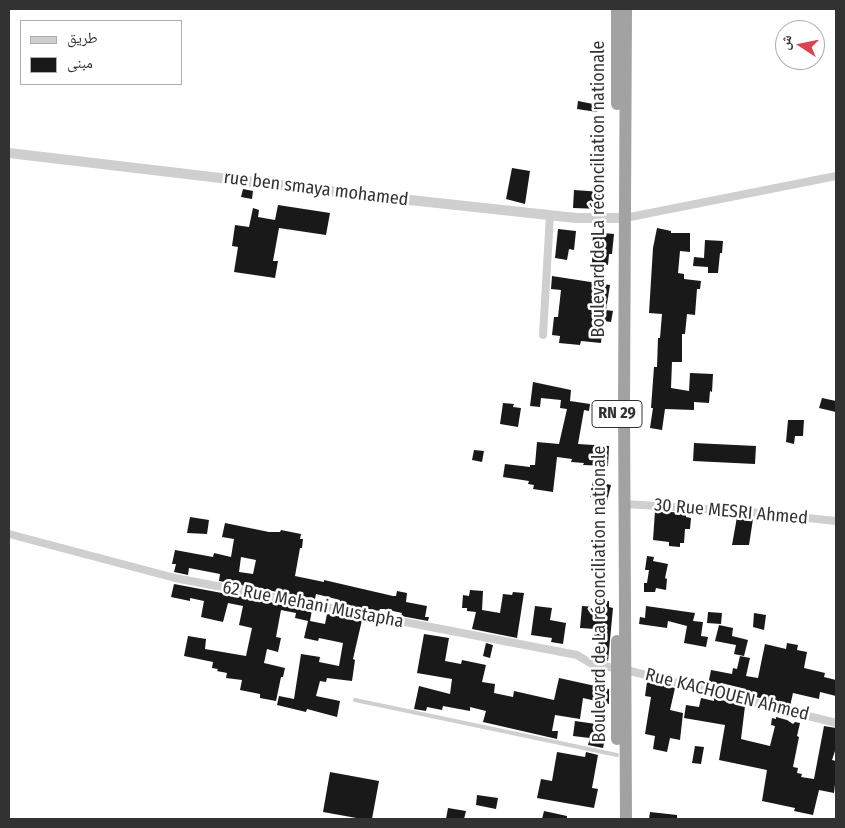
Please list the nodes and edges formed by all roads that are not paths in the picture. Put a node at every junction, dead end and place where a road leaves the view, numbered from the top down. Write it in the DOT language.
graph roads {
  1 [pos="617,9"];
  2 [pos="626,9"];
  3 [pos="9,154"];
  4 [pos="836,176"];
  5 [pos="550,215"];
  6 [pos="621,218"];
  7 [pos="543,334"];
  8 [pos="625,504"];
  9 [pos="836,521"];
  10 [pos="9,534"];
  11 [pos="622,670"];
  12 [pos="355,700"];
  13 [pos="836,723"];
  14 [pos="617,755"];
  15 [pos="617,819"];
  16 [pos="626,819"];
  1 -- 6 [label="highway, Boulevard de La réconciliation nationale / RN 29"];
  2 -- 6 [label="highway, Boulevard de La réconciliation nationale / RN 29"];
  3 -- 5 [label="street, rue ben smaya mohamed"];
  4 -- 6 [label="street"];
  5 -- 6 [label="street, rue ben smaya mohamed"];
  5 -- 7 [label="street"];
  6 -- 8 [label="highway, RN 29"];
  6 -- 11 [label="highway, Boulevard de La réconciliation nationale / RN 29"];
  8 -- 9 [label="street, 30 Rue MESRI Ahmed"];
  8 -- 11 [label="highway, RN 29"];
  10 -- 11 [label="street, 62 Rue Mehani Mustapha"];
  11 -- 13 [label="street, Rue KACHOUEN Ahmed"];
  11 -- 14 [label="highway, Boulevard de La réconciliation nationale / RN 29"];
  11 -- 16 [label="highway, RN 29"];
  12 -- 14 [label="lane"];
  14 -- 15 [label="highway, Boulevard de La réconciliation nationale / RN 29"];
}
